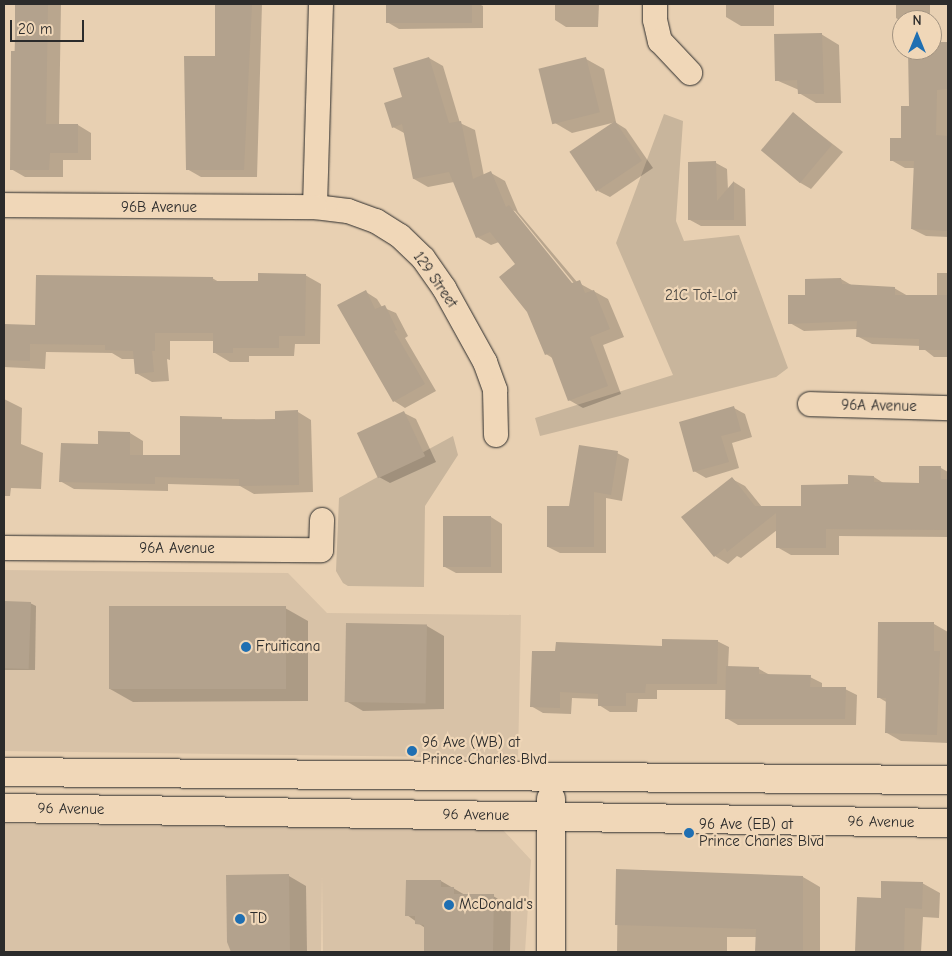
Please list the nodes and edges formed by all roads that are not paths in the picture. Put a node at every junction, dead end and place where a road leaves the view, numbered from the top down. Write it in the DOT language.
graph roads {
  1 [pos="321,4"];
  2 [pos="655,4"];
  3 [pos="690,73"];
  4 [pos="4,205"];
  5 [pos="315,207"];
  6 [pos="810,404"];
  7 [pos="948,408"];
  8 [pos="496,435"];
  9 [pos="322,520"];
  10 [pos="4,548"];
  11 [pos="4,772"];
  12 [pos="174,772"];
  13 [pos="53,773"];
  14 [pos="551,776"];
  15 [pos="948,780"];
  16 [pos="4,796"];
  17 [pos="4,808"];
  18 [pos="119,810"];
  19 [pos="551,816"];
  20 [pos="948,823"];
  21 [pos="551,952"];
  1 -- 5 [label="street"];
  2 -- 3 [label="street"];
  4 -- 5 [label="street, 96B Avenue"];
  5 -- 8 [label="street, 129 Street"];
  6 -- 7 [label="street, 96A Avenue"];
  9 -- 10 [label="street, 96A Avenue"];
  11 -- 13 [label="main road"];
  12 -- 13 [label="main road"];
  12 -- 14 [label="main road"];
  12 -- 18 [label="main road"];
  13 -- 16 [label="main road"];
  14 -- 15 [label="main road"];
  14 -- 19 [label="main road"];
  17 -- 18 [label="main road, 96 Avenue"];
  18 -- 19 [label="main road, 96 Avenue"];
  19 -- 20 [label="main road, 96 Avenue"];
  19 -- 21 [label="main road"];
}
